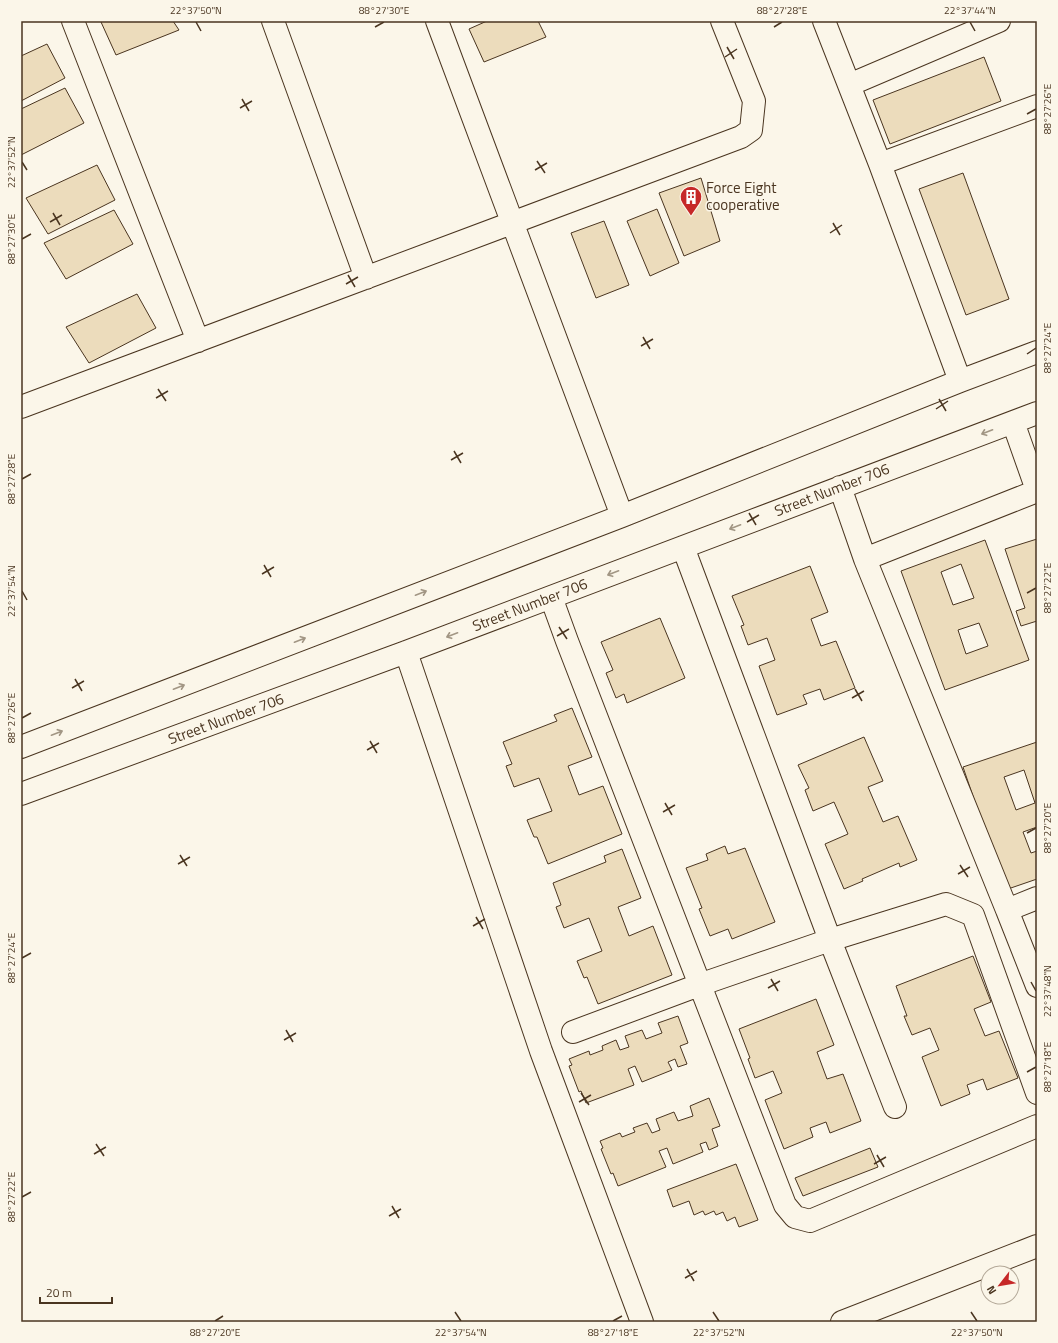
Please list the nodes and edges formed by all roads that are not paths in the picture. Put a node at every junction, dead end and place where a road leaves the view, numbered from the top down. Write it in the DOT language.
graph roads {
  1 [pos="73,21"];
  2 [pos="274,21"];
  3 [pos="437,21"];
  4 [pos="722,21"];
  5 [pos="824,21"];
  6 [pos="1000,21"];
  7 [pos="849,85"];
  8 [pos="1036,108"];
  9 [pos="880,164"];
  10 [pos="513,223"];
  11 [pos="366,278"];
  12 [pos="198,341"];
  13 [pos="1037,352"];
  14 [pos="960,381"];
  15 [pos="21,408"];
  16 [pos="1037,413"];
  17 [pos="1013,422"];
  18 [pos="840,488"];
  19 [pos="1037,491"];
  20 [pos="622,516"];
  21 [pos="683,547"];
  22 [pos="865,559"];
  23 [pos="551,597"];
  24 [pos="406,652"];
  25 [pos="21,748"];
  26 [pos="21,794"];
  27 [pos="1037,898"];
  28 [pos="1007,910"];
  29 [pos="830,940"];
  30 [pos="699,985"];
  31 [pos="1037,986"];
  32 [pos="573,1032"];
  33 [pos="1037,1093"];
  34 [pos="895,1107"];
  35 [pos="1037,1126"];
  36 [pos="1037,1246"];
  37 [pos="642,1322"];
  38 [pos="842,1322"];
  1 -- 12 [label="street"];
  2 -- 11 [label="street"];
  3 -- 10 [label="street"];
  4 -- 10 [label="street"];
  5 -- 7 [label="street"];
  6 -- 7 [label="street"];
  7 -- 9 [label="street"];
  8 -- 9 [label="street"];
  9 -- 14 [label="street"];
  10 -- 11 [label="street"];
  10 -- 20 [label="street"];
  11 -- 12 [label="street"];
  12 -- 15 [label="street"];
  13 -- 14 [label="street"];
  14 -- 20 [label="street"];
  16 -- 17 [label="street, Street Number 706"];
  17 -- 18 [label="street, Street Number 706, one-way"];
  17 -- 19 [label="street"];
  18 -- 21 [label="street, Street Number 706, one-way"];
  18 -- 22 [label="street"];
  19 -- 22 [label="street"];
  25 -- 20 [label="street, one-way"];
  21 -- 23 [label="street, Street Number 706, one-way"];
  21 -- 29 [label="street"];
  22 -- 28 [label="street"];
  23 -- 24 [label="street, Street Number 706, one-way"];
  23 -- 30 [label="street"];
  24 -- 26 [label="street, Street Number 706"];
  24 -- 37 [label="street"];
  27 -- 28 [label="street"];
  28 -- 31 [label="street"];
  29 -- 30 [label="street"];
  29 -- 33 [label="street"];
  29 -- 34 [label="street"];
  30 -- 32 [label="street"];
  30 -- 35 [label="street"];
  36 -- 38 [label="street"];
}
